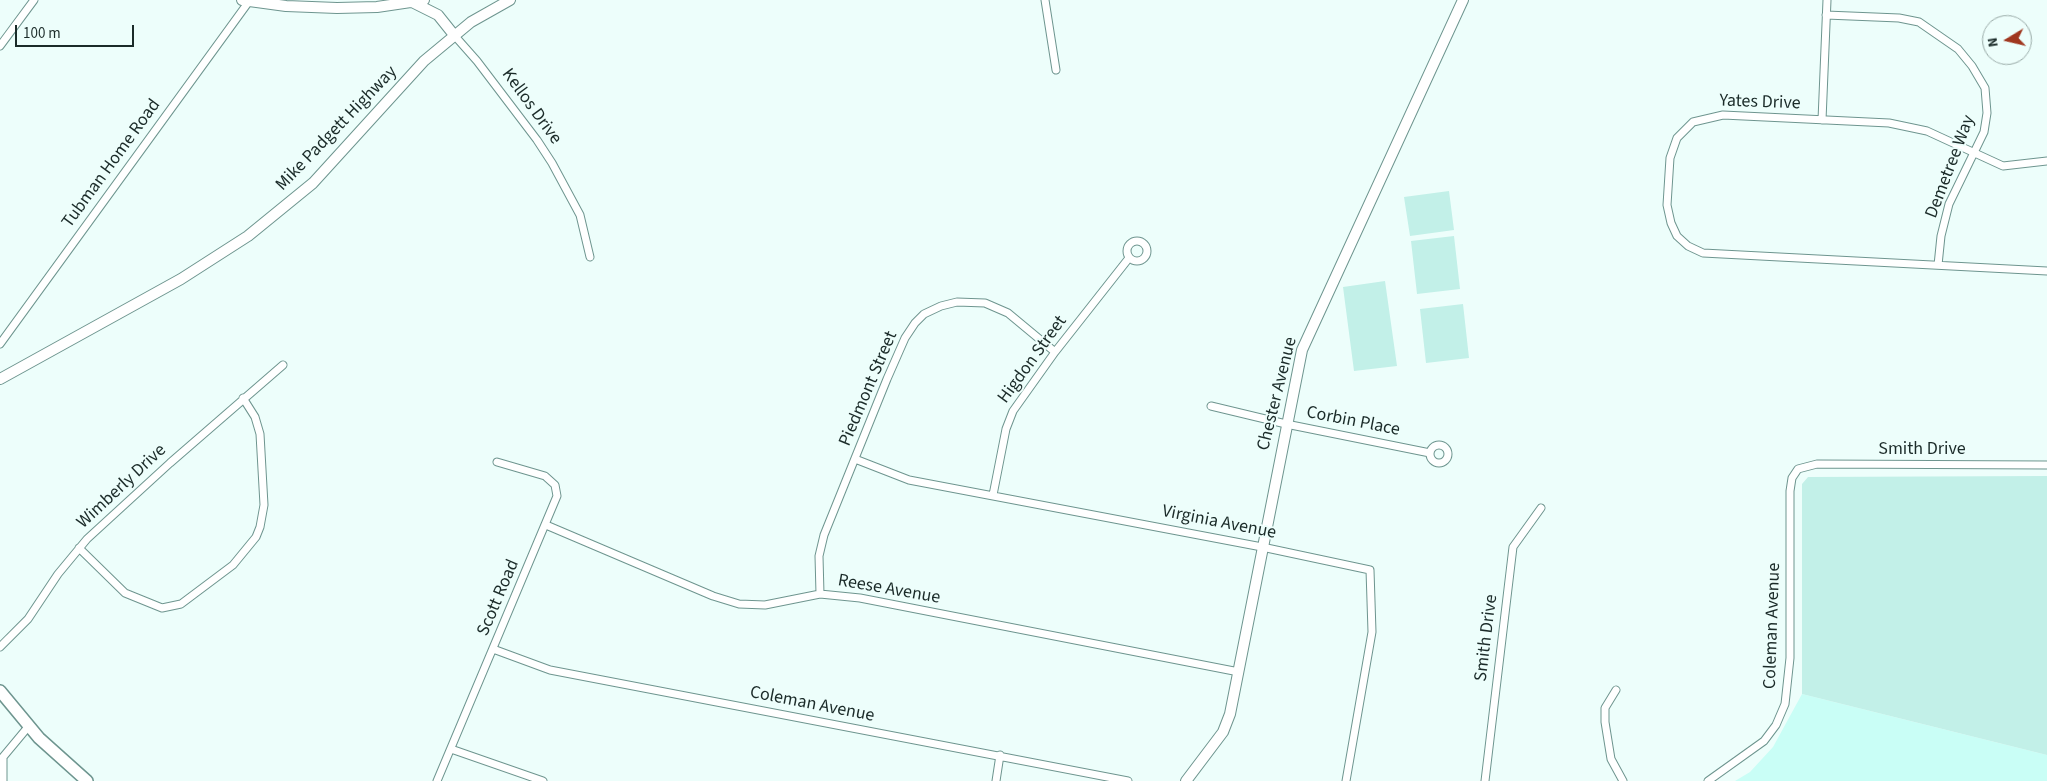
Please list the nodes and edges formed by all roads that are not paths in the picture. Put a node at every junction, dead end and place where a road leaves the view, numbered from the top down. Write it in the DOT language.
graph roads {
  1 [pos="34,0"];
  2 [pos="247,0"];
  3 [pos="424,0"];
  4 [pos="510,0"];
  5 [pos="1045,0"];
  6 [pos="1463,0"];
  7 [pos="1827,0"];
  8 [pos="412,2"];
  9 [pos="378,4"];
  10 [pos="1826,15"];
  11 [pos="454,35"];
  12 [pos="0,46"];
  13 [pos="1056,70"];
  14 [pos="1822,120"];
  15 [pos="1972,154"];
  16 [pos="2047,161"];
  17 [pos="590,257"];
  18 [pos="1129,258"];
  19 [pos="1938,265"];
  20 [pos="2047,270"];
  21 [pos="0,344"];
  22 [pos="1056,352"];
  23 [pos="282,365"];
  24 [pos="0,379"];
  25 [pos="243,398"];
  26 [pos="1211,406"];
  27 [pos="1286,424"];
  28 [pos="1430,453"];
  29 [pos="855,459"];
  30 [pos="497,462"];
  31 [pos="2047,465"];
  32 [pos="1798,470"];
  33 [pos="993,495"];
  34 [pos="1541,508"];
  35 [pos="546,526"];
  36 [pos="1262,547"];
  37 [pos="80,548"];
  38 [pos="820,594"];
  39 [pos="0,647"];
  40 [pos="493,649"];
  41 [pos="1239,672"];
  42 [pos="1616,690"];
  43 [pos="0,691"];
  44 [pos="28,727"];
  45 [pos="451,749"];
  46 [pos="1000,755"];
  47 [pos="3,781"];
  48 [pos="87,781"];
  49 [pos="438,781"];
  50 [pos="543,781"];
  51 [pos="996,781"];
  52 [pos="1128,781"];
  53 [pos="1186,781"];
  54 [pos="1346,781"];
  55 [pos="1485,781"];
  56 [pos="1623,781"];
  57 [pos="1708,781"];
  1 -- 12 [label="street"];
  2 -- 9 [label="main road"];
  2 -- 21 [label="street, Tubman Home Road"];
  3 -- 8 [label="main road"];
  4 -- 11 [label="main road, Mike Padgett Highway"];
  5 -- 13 [label="street"];
  6 -- 27 [label="main road, Chester Avenue"];
  7 -- 10 [label="street"];
  8 -- 9 [label="main road"];
  8 -- 11 [label="main road, Kellos Drive"];
  10 -- 14 [label="street"];
  10 -- 15 [label="street, Demetree Way"];
  11 -- 17 [label="street, Kellos Drive"];
  11 -- 24 [label="main road, Mike Padgett Highway"];
  14 -- 15 [label="street, Yates Drive"];
  14 -- 19 [label="street, Yates Drive"];
  15 -- 16 [label="street, Yates Drive"];
  15 -- 19 [label="street, Demetree Way"];
  18 -- 22 [label="street, Higdon Street"];
  19 -- 20 [label="street, Yates Drive"];
  22 -- 29 [label="street, Piedmont Street"];
  22 -- 33 [label="street, Higdon Street"];
  23 -- 25 [label="street, Wimberly Drive"];
  25 -- 37 [label="street, Wimberly Drive"];
  25 -- 37 [label="street"];
  26 -- 27 [label="street, Corbin Place"];
  27 -- 28 [label="street, Corbin Place"];
  27 -- 36 [label="main road, Chester Avenue"];
  29 -- 33 [label="street, Virginia Avenue"];
  29 -- 38 [label="street, Piedmont Street"];
  30 -- 35 [label="street, Scott Road"];
  31 -- 32 [label="street, Smith Drive"];
  32 -- 57 [label="street, Coleman Avenue"];
  33 -- 36 [label="street, Virginia Avenue"];
  34 -- 55 [label="street, Smith Drive"];
  35 -- 38 [label="street, Reese Avenue"];
  35 -- 40 [label="street, Scott Road"];
  36 -- 41 [label="main road, Chester Avenue"];
  36 -- 54 [label="street, Virginia Avenue"];
  37 -- 39 [label="street, Wimberly Drive"];
  38 -- 41 [label="street, Reese Avenue"];
  40 -- 45 [label="street, Scott Road"];
  40 -- 46 [label="street, Coleman Avenue"];
  41 -- 53 [label="main road, Chester Avenue"];
  42 -- 56 [label="street"];
  43 -- 44 [label="main road"];
  44 -- 47 [label="street"];
  44 -- 48 [label="main road"];
  45 -- 49 [label="street, Scott Road"];
  45 -- 50 [label="street"];
  46 -- 51 [label="street"];
  46 -- 52 [label="street, Coleman Avenue"];
}
